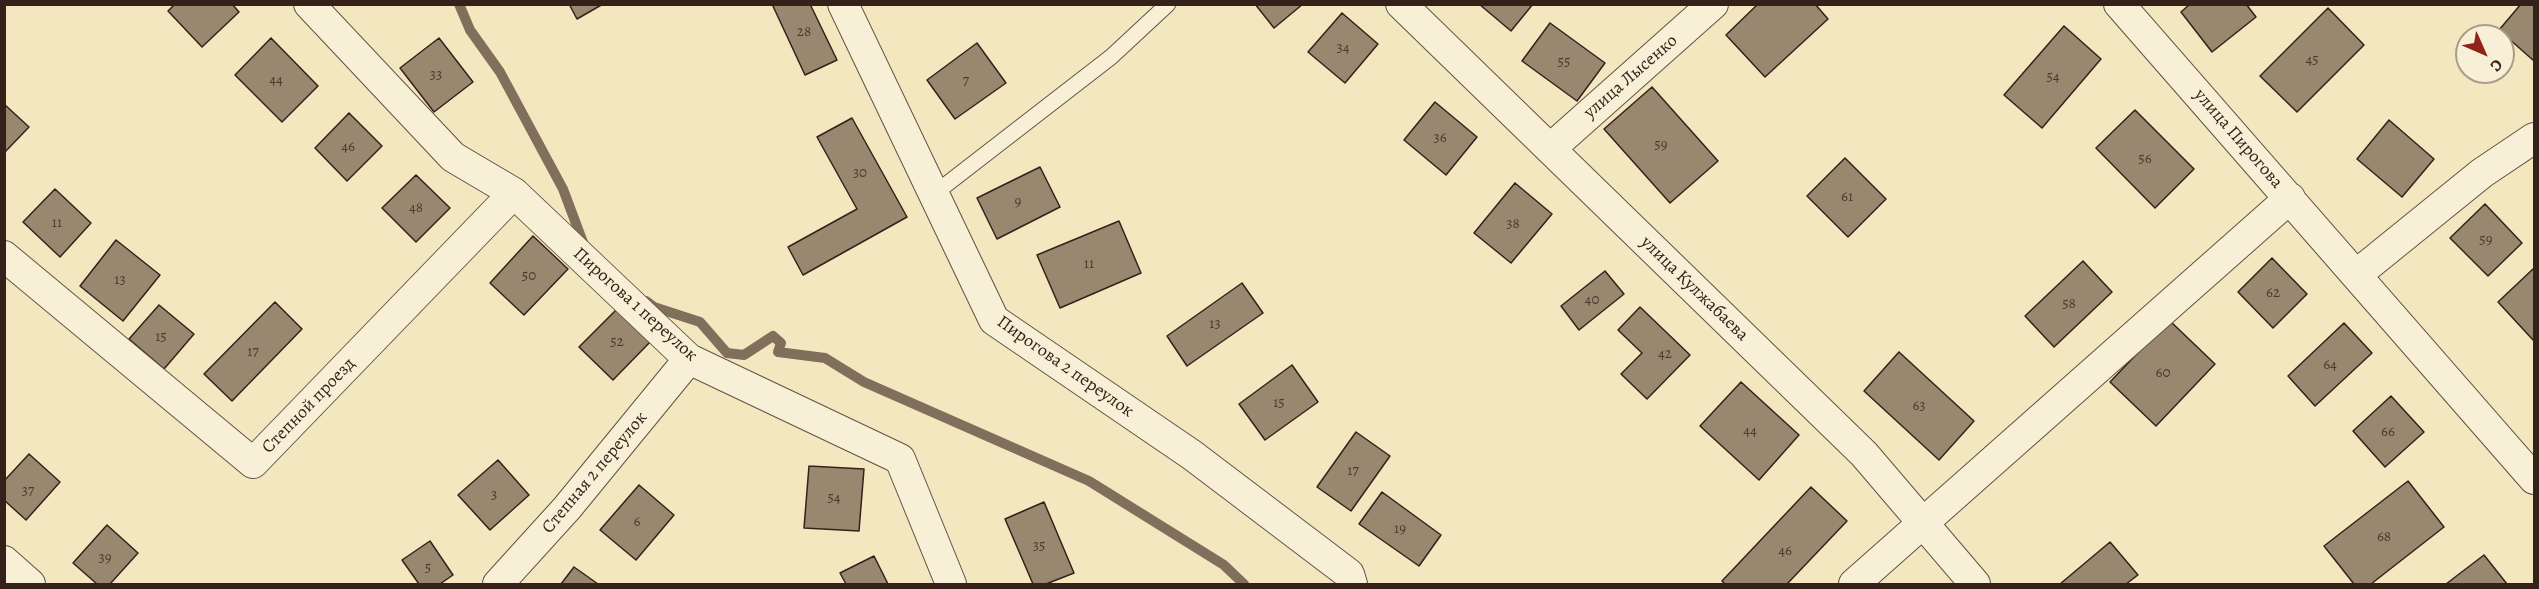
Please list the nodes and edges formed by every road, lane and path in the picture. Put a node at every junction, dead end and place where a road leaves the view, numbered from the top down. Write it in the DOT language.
graph roads {
  1 [pos="309,4"];
  2 [pos="843,4"];
  3 [pos="1168,4"];
  4 [pos="1401,4"];
  5 [pos="1713,4"];
  6 [pos="2118,4"];
  7 [pos="2535,138"];
  8 [pos="1550,149"];
  9 [pos="514,193"];
  10 [pos="934,194"];
  11 [pos="2289,198"];
  12 [pos="4,256"];
  13 [pos="2356,275"];
  14 [pos="689,359"];
  15 [pos="2535,479"];
  16 [pos="1923,523"];
  17 [pos="4,561"];
  18 [pos="30,585"];
  19 [pos="498,585"];
  20 [pos="951,585"];
  21 [pos="1352,585"];
  22 [pos="1854,585"];
  23 [pos="1975,585"];
  1 -- 9 [label="street, Пирогова 1 переулок"];
  2 -- 10 [label="street, Пирогова 2 переулок"];
  3 -- 10 [label="lane"];
  4 -- 8 [label="street, улица Кулжабаева"];
  5 -- 8 [label="street, улица Лысенко"];
  6 -- 11 [label="street, улица Пирогова"];
  7 -- 13 [label="street"];
  8 -- 16 [label="street, улица Кулжабаева"];
  9 -- 12 [label="street, Степной проезд"];
  9 -- 14 [label="street, Пирогова 1 переулок"];
  10 -- 21 [label="street, Пирогова 2 переулок"];
  11 -- 13 [label="street, улица Пирогова"];
  11 -- 16 [label="street"];
  13 -- 15 [label="street, улица Пирогова"];
  14 -- 19 [label="street, Степная 2 переулок"];
  14 -- 20 [label="street, Пирогова 1 переулок"];
  16 -- 22 [label="street"];
  16 -- 23 [label="street, улица Кулжабаева"];
  17 -- 18 [label="street"];
}
